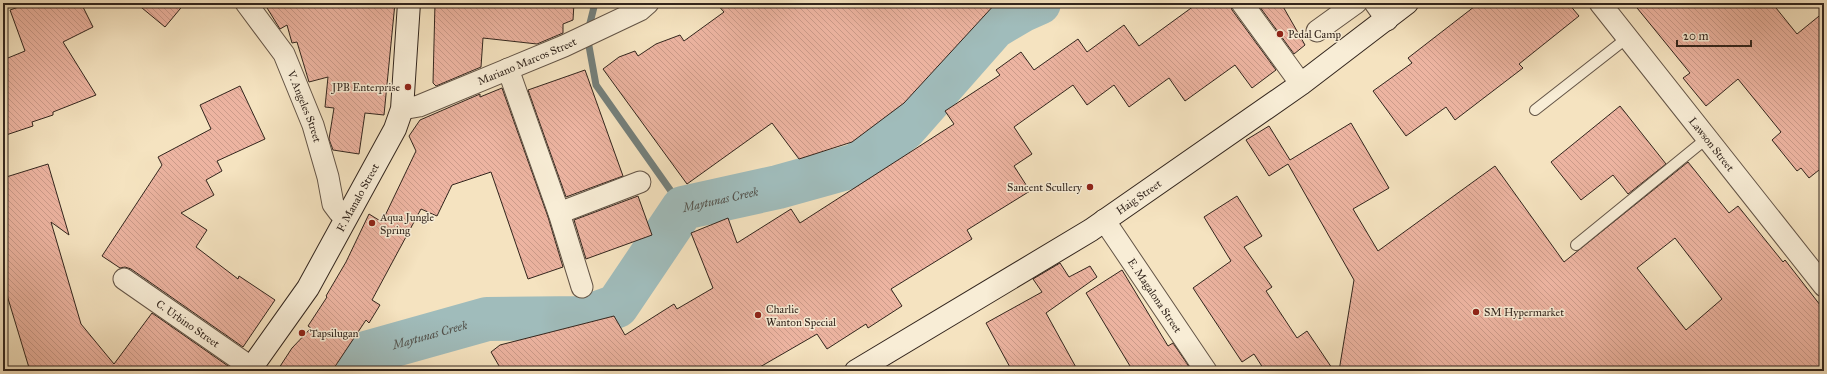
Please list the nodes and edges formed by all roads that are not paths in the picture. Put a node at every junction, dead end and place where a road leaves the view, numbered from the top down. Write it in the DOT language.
graph roads {
  1 [pos="246,3"];
  2 [pos="409,3"];
  3 [pos="648,3"];
  4 [pos="1242,3"];
  5 [pos="1356,3"];
  6 [pos="1407,3"];
  7 [pos="1600,3"];
  8 [pos="1381,11"];
  9 [pos="1318,31"];
  10 [pos="1627,38"];
  11 [pos="508,69"];
  12 [pos="1301,84"];
  13 [pos="402,109"];
  14 [pos="1535,110"];
  15 [pos="1706,139"];
  16 [pos="640,182"];
  17 [pos="559,213"];
  18 [pos="348,216"];
  19 [pos="1104,220"];
  20 [pos="1576,245"];
  21 [pos="124,279"];
  22 [pos="1824,286"];
  23 [pos="582,287"];
  24 [pos="251,369"];
  25 [pos="856,371"];
  26 [pos="1206,371"];
  1 -- 18 [label="street, V. Angeles Street"];
  2 -- 13 [label="main road, F. Manalo Street"];
  3 -- 11 [label="street, Mariano Marcos Street"];
  4 -- 12 [label="street"];
  5 -- 9 [label="street"];
  6 -- 8 [label="main road, Haig Street"];
  7 -- 10 [label="street, Lawson Street"];
  8 -- 12 [label="main road, Haig Street"];
  10 -- 14 [label="lane"];
  10 -- 15 [label="street, Lawson Street"];
  11 -- 13 [label="street, Mariano Marcos Street"];
  11 -- 17 [label="street"];
  12 -- 19 [label="main road, Haig Street"];
  13 -- 18 [label="main road, F. Manalo Street"];
  15 -- 20 [label="lane"];
  15 -- 22 [label="street, Lawson Street"];
  16 -- 17 [label="street"];
  17 -- 23 [label="street"];
  18 -- 24 [label="main road, F. Manalo Street"];
  19 -- 25 [label="main road, Haig Street"];
  19 -- 26 [label="street, E. Magalona Street"];
  21 -- 24 [label="street, C. Urbino Street"];
}
